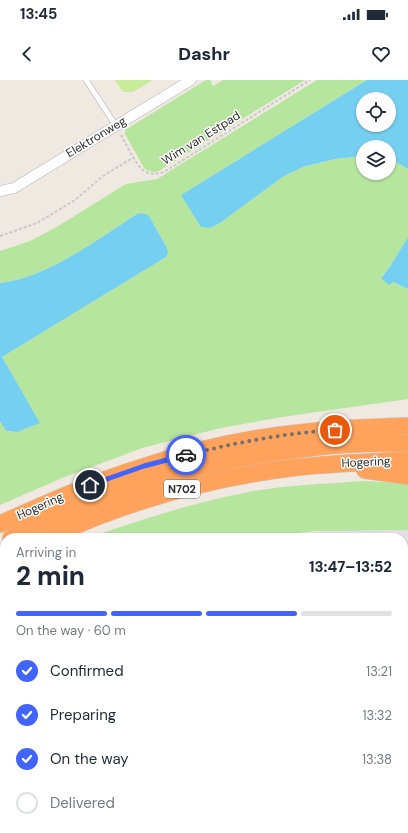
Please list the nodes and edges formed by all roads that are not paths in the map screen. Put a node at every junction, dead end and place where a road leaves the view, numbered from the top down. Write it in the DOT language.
graph roads {
  1 [pos="86,80"];
  2 [pos="191,80"];
  3 [pos="116,126"];
  4 [pos="0,191"];
  5 [pos="408,418"];
  6 [pos="408,426"];
  7 [pos="362,428"];
  8 [pos="408,443"];
  9 [pos="408,460"];
  10 [pos="323,465"];
  11 [pos="408,476"];
  12 [pos="0,524"];
  13 [pos="23,533"];
  14 [pos="60,533"];
  1 -- 3 [label="lane"];
  2 -- 3 [label="street, Elektronweg"];
  3 -- 4 [label="street, Elektronweg"];
  5 -- 7 [label="highway"];
  6 -- 7 [label="highway, Hogering"];
  7 -- 12 [label="highway, Hogering"];
  8 -- 13 [label="highway"];
  9 -- 10 [label="highway, Hogering / N702"];
  10 -- 11 [label="highway, N702"];
  10 -- 14 [label="highway, Hogering / N702"];
}
